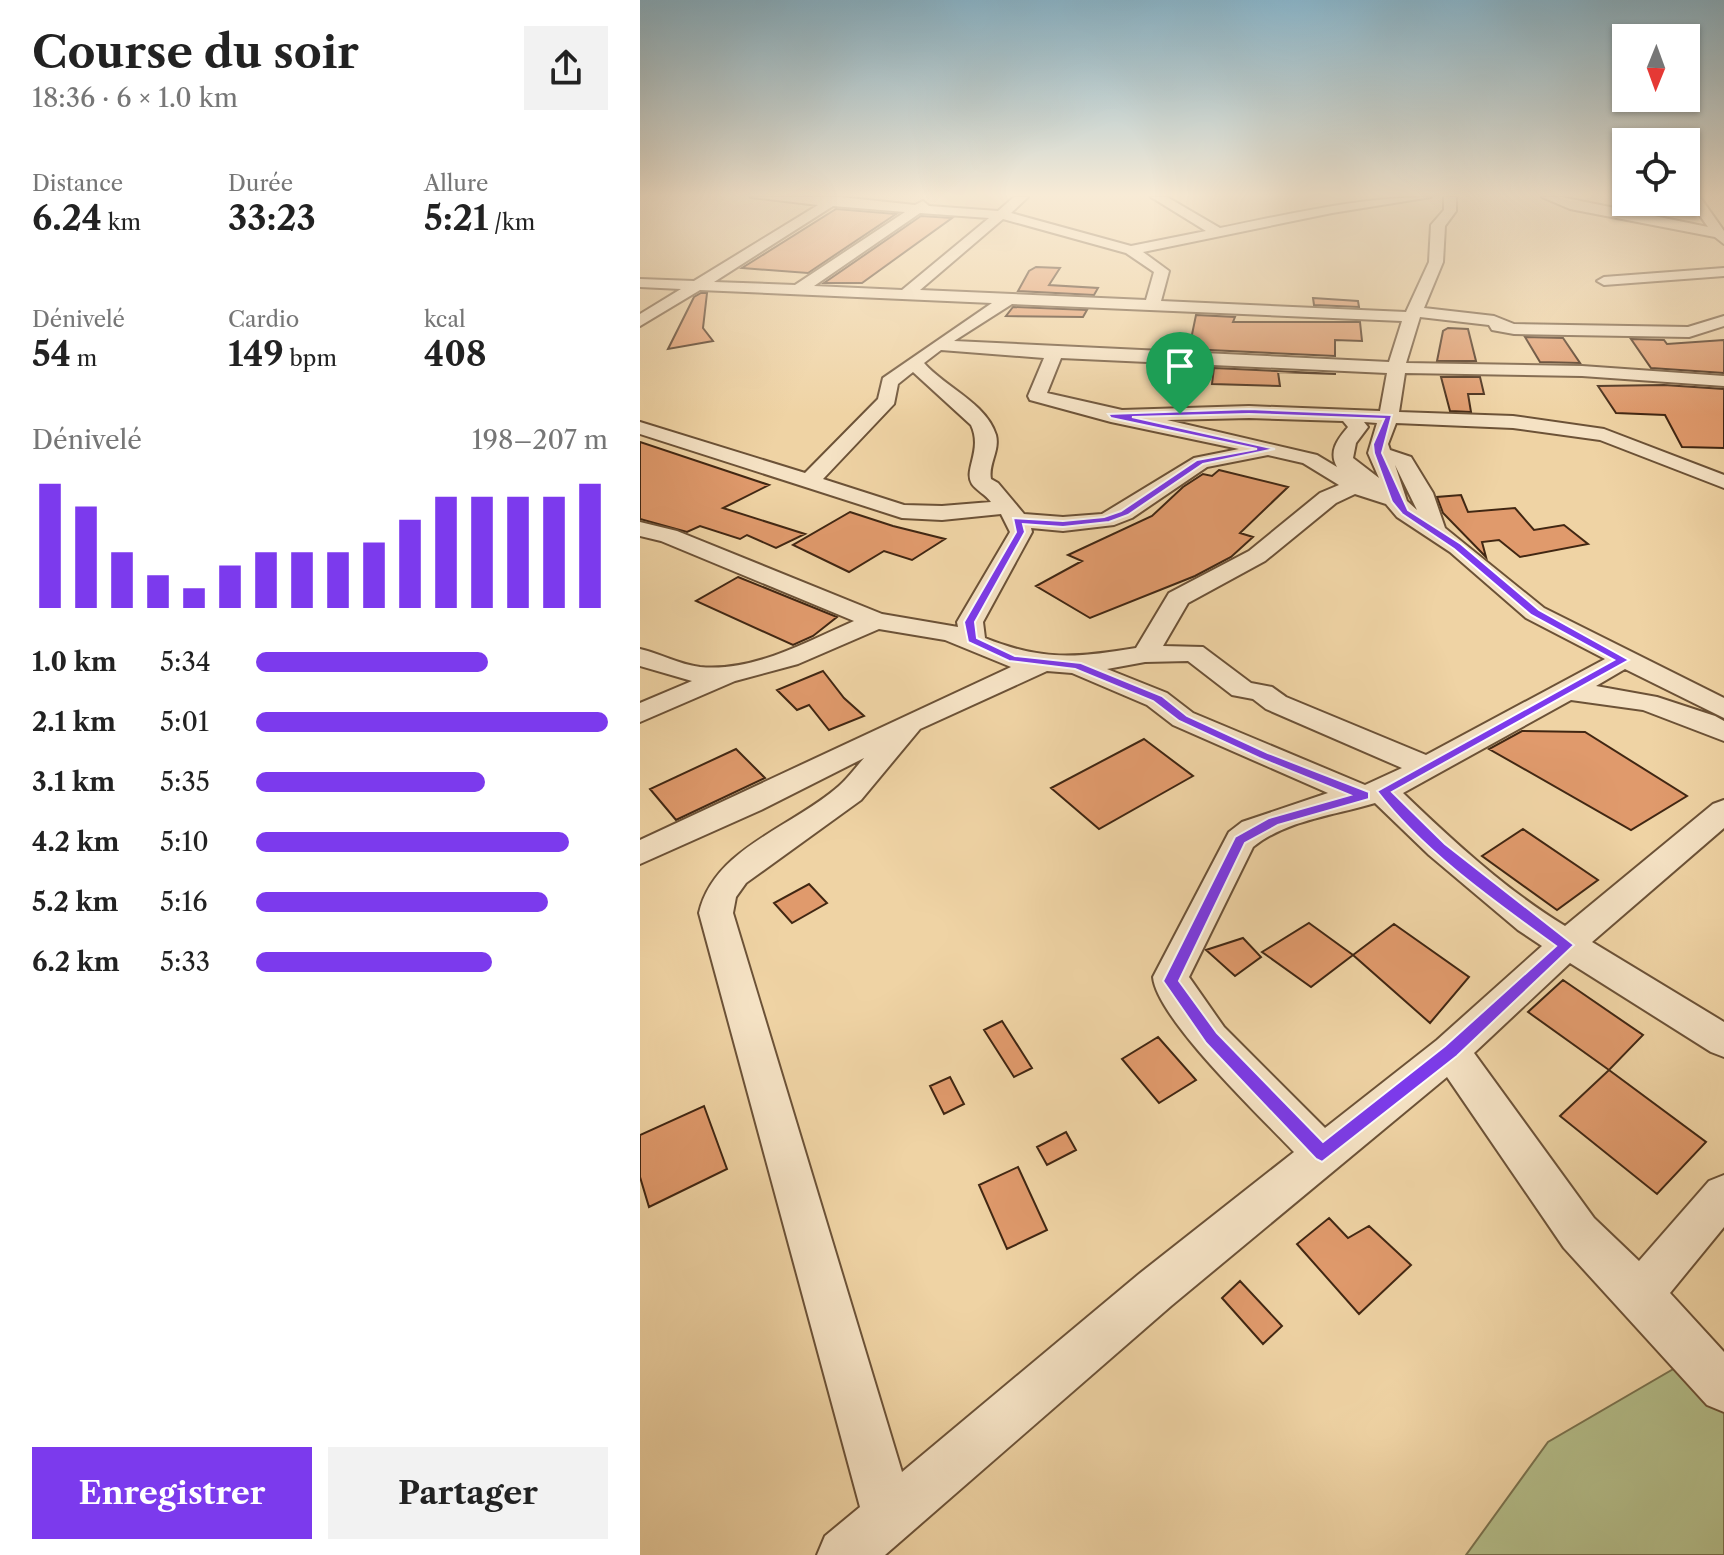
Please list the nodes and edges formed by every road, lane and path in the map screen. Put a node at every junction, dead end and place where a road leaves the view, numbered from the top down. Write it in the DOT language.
graph roads {
  1 [pos="726,270"];
  2 [pos="828,270"];
  3 [pos="936,270"];
  4 [pos="1160,270"];
  5 [pos="1433,270"];
  6 [pos="1724,272"];
  7 [pos="1604,281"];
  8 [pos="640,283"];
  9 [pos="701,285"];
  10 [pos="799,289"];
  11 [pos="904,296"];
  12 [pos="1007,300"];
  13 [pos="1152,305"];
  14 [pos="1412,314"];
  15 [pos="640,321"];
  16 [pos="1724,321"];
  17 [pos="1724,333"];
  18 [pos="1694,338"];
  19 [pos="937,345"];
  20 [pos="1054,354"];
  21 [pos="914,363"];
  22 [pos="1713,363"];
  23 [pos="1395,368"];
  24 [pos="1723,381"];
  25 [pos="1348,415"];
  26 [pos="1111,416"];
  27 [pos="1389,417"];
  28 [pos="640,428"];
  29 [pos="1270,449"];
  30 [pos="1378,453"];
  31 [pos="809,481"];
  32 [pos="1724,482"];
  33 [pos="1355,486"];
  34 [pos="1397,502"];
  35 [pos="1010,514"];
  36 [pos="640,529"];
  37 [pos="1434,530"];
  38 [pos="876,621"];
  39 [pos="972,640"];
  40 [pos="1145,654"];
  41 [pos="640,657"];
  42 [pos="1048,660"];
  43 [pos="1623,660"];
  44 [pos="1077,666"];
  45 [pos="726,677"];
  46 [pos="1566,691"];
  47 [pos="1711,710"];
  48 [pos="640,713"];
  49 [pos="911,722"];
  50 [pos="1724,732"];
  51 [pos="1427,767"];
  52 [pos="1374,793"];
  53 [pos="1724,811"];
  54 [pos="645,845"];
  55 [pos="1566,945"];
  56 [pos="1724,1041"];
  57 [pos="1451,1051"];
  58 [pos="1322,1153"];
  59 [pos="1724,1195"];
  60 [pos="1640,1294"];
  61 [pos="1724,1388"];
  62 [pos="889,1516"];
  63 [pos="844,1555"];
  1 -- 9 [label="street"];
  2 -- 10 [label="street"];
  3 -- 11 [label="street"];
  4 -- 13 [label="street"];
  5 -- 14 [label="street"];
  6 -- 7 [label="street"];
  8 -- 9 [label="street"];
  9 -- 10 [label="street"];
  9 -- 15 [label="street"];
  10 -- 11 [label="street"];
  11 -- 12 [label="street"];
  12 -- 13 [label="street"];
  12 -- 19 [label="street"];
  13 -- 14 [label="street"];
  14 -- 18 [label="street"];
  14 -- 23 [label="street"];
  16 -- 18 [label="street"];
  17 -- 18 [label="street"];
  19 -- 20 [label="street"];
  19 -- 21 [label="street"];
  20 -- 23 [label="street"];
  20 -- 26 [label="street"];
  21 -- 31 [label="street"];
  21 -- 35 [label="street"];
  22 -- 24 [label="street"];
  23 -- 24 [label="street"];
  23 -- 27 [label="street"];
  25 -- 26 [label="street"];
  25 -- 27 [label="street"];
  25 -- 34 [label="street"];
  26 -- 29 [label="street"];
  27 -- 30 [label="street"];
  27 -- 32 [label="street"];
  28 -- 31 [label="street"];
  29 -- 33 [label="street"];
  29 -- 35 [label="street"];
  30 -- 34 [label="street"];
  30 -- 37 [label="street"];
  31 -- 35 [label="street"];
  33 -- 34 [label="street"];
  33 -- 40 [label="street"];
  34 -- 37 [label="street"];
  35 -- 39 [label="street"];
  36 -- 38 [label="street"];
  37 -- 43 [label="street"];
  38 -- 39 [label="street"];
  38 -- 45 [label="street"];
  39 -- 42 [label="street"];
  40 -- 44 [label="street"];
  40 -- 51 [label="street"];
  41 -- 45 [label="street"];
  42 -- 44 [label="street"];
  42 -- 49 [label="street"];
  43 -- 46 [label="street"];
  43 -- 47 [label="street"];
  44 -- 52 [label="street"];
  45 -- 48 [label="street"];
  46 -- 47 [label="street"];
  46 -- 51 [label="street"];
  47 -- 50 [label="street"];
  49 -- 54 [label="street"];
  49 -- 62 [label="street"];
  51 -- 52 [label="street"];
  52 -- 55 [label="street"];
  52 -- 58 [label="street"];
  53 -- 55 [label="street"];
  55 -- 56 [label="street"];
  55 -- 57 [label="street"];
  57 -- 58 [label="street"];
  57 -- 60 [label="street"];
  58 -- 62 [label="street"];
  59 -- 60 [label="street"];
  60 -- 61 [label="street"];
  62 -- 63 [label="street"];
}
